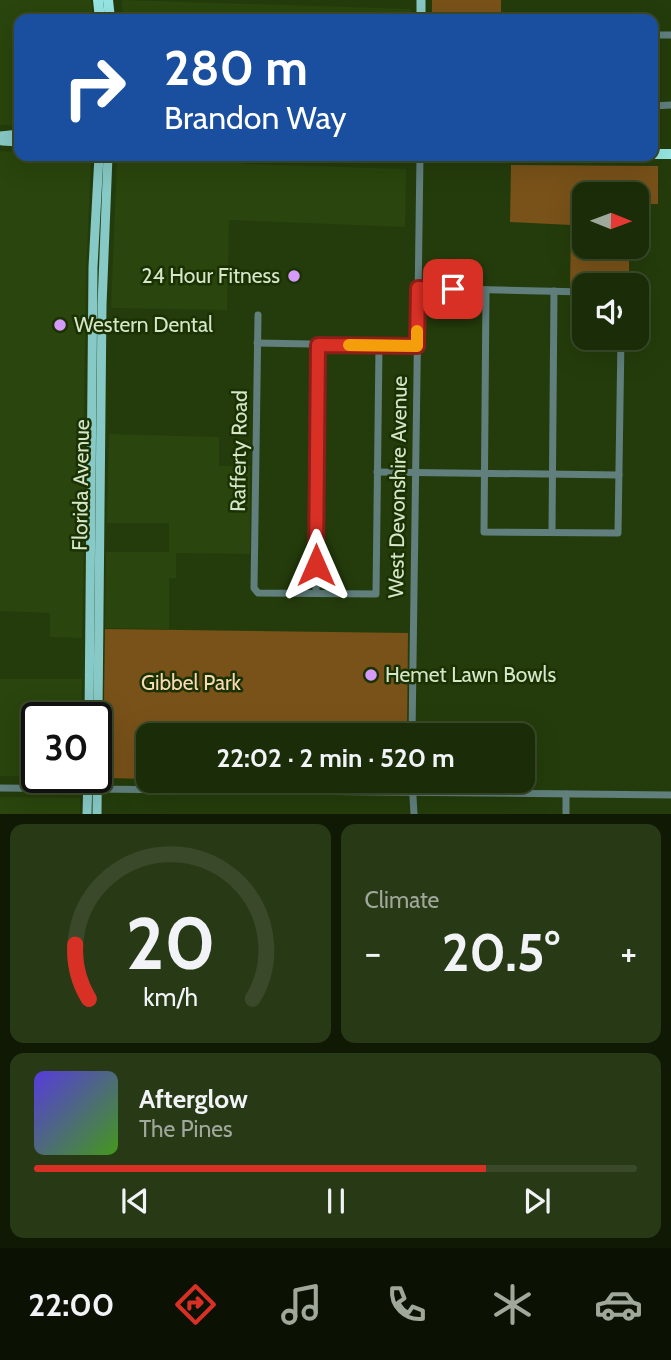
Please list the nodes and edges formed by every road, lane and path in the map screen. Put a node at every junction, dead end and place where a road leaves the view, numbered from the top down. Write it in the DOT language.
graph roads {
  1 [pos="99,161"];
  2 [pos="108,161"];
  3 [pos="420,161"];
  4 [pos="418,288"];
  5 [pos="486,291"];
  6 [pos="554,291"];
  7 [pos="572,292"];
  8 [pos="258,315"];
  9 [pos="257,343"];
  10 [pos="318,345"];
  11 [pos="379,346"];
  12 [pos="417,346"];
  13 [pos="621,350"];
  14 [pos="377,472"];
  15 [pos="416,473"];
  16 [pos="484,473"];
  17 [pos="553,474"];
  18 [pos="619,475"];
  19 [pos="91,527"];
  20 [pos="552,532"];
  21 [pos="100,570"];
  22 [pos="90,588"];
  23 [pos="316,593"];
  24 [pos="99,621"];
  25 [pos="89,702"];
  26 [pos="96,702"];
  27 [pos="412,723"];
  28 [pos="0,788"];
  29 [pos="21,788"];
  30 [pos="112,789"];
  31 [pos="136,789"];
  32 [pos="92,793"];
  33 [pos="94,793"];
  34 [pos="413,793"];
  35 [pos="490,793"];
  36 [pos="566,794"];
  37 [pos="671,795"];
  38 [pos="88,814"];
  39 [pos="97,814"];
  40 [pos="414,814"];
  41 [pos="566,814"];
  1 -- 19 [label="main road, Florida Avenue"];
  2 -- 21 [label="main road, Florida Avenue"];
  3 -- 4 [label="street, West Devonshire Avenue"];
  4 -- 5 [label="street"];
  4 -- 12 [label="street, West Devonshire Avenue"];
  5 -- 6 [label="street"];
  5 -- 16 [label="street"];
  6 -- 7 [label="street"];
  6 -- 17 [label="street"];
  8 -- 9 [label="street, Rafferty Road"];
  9 -- 10 [label="street"];
  9 -- 23 [label="street, Rafferty Road"];
  10 -- 11 [label="street"];
  10 -- 23 [label="street"];
  11 -- 12 [label="street"];
  11 -- 14 [label="street"];
  12 -- 15 [label="street, West Devonshire Avenue"];
  13 -- 18 [label="street"];
  14 -- 15 [label="street"];
  14 -- 23 [label="street"];
  15 -- 16 [label="street"];
  15 -- 27 [label="street, West Devonshire Avenue"];
  16 -- 17 [label="street"];
  16 -- 20 [label="street"];
  17 -- 18 [label="street"];
  17 -- 20 [label="street"];
  18 -- 20 [label="street"];
  19 -- 21 [label="main road"];
  19 -- 22 [label="main road, Florida Avenue"];
  21 -- 24 [label="main road, Florida Avenue"];
  22 -- 24 [label="main road"];
  22 -- 25 [label="main road, Florida Avenue"];
  24 -- 26 [label="main road, Florida Avenue"];
  28 -- 29 [label="street"];
  30 -- 31 [label="street"];
  32 -- 38 [label="main road, Florida Avenue"];
  33 -- 39 [label="main road, Florida Avenue"];
  34 -- 40 [label="street"];
  35 -- 36 [label="street"];
  36 -- 37 [label="street"];
  36 -- 41 [label="street"];
}
